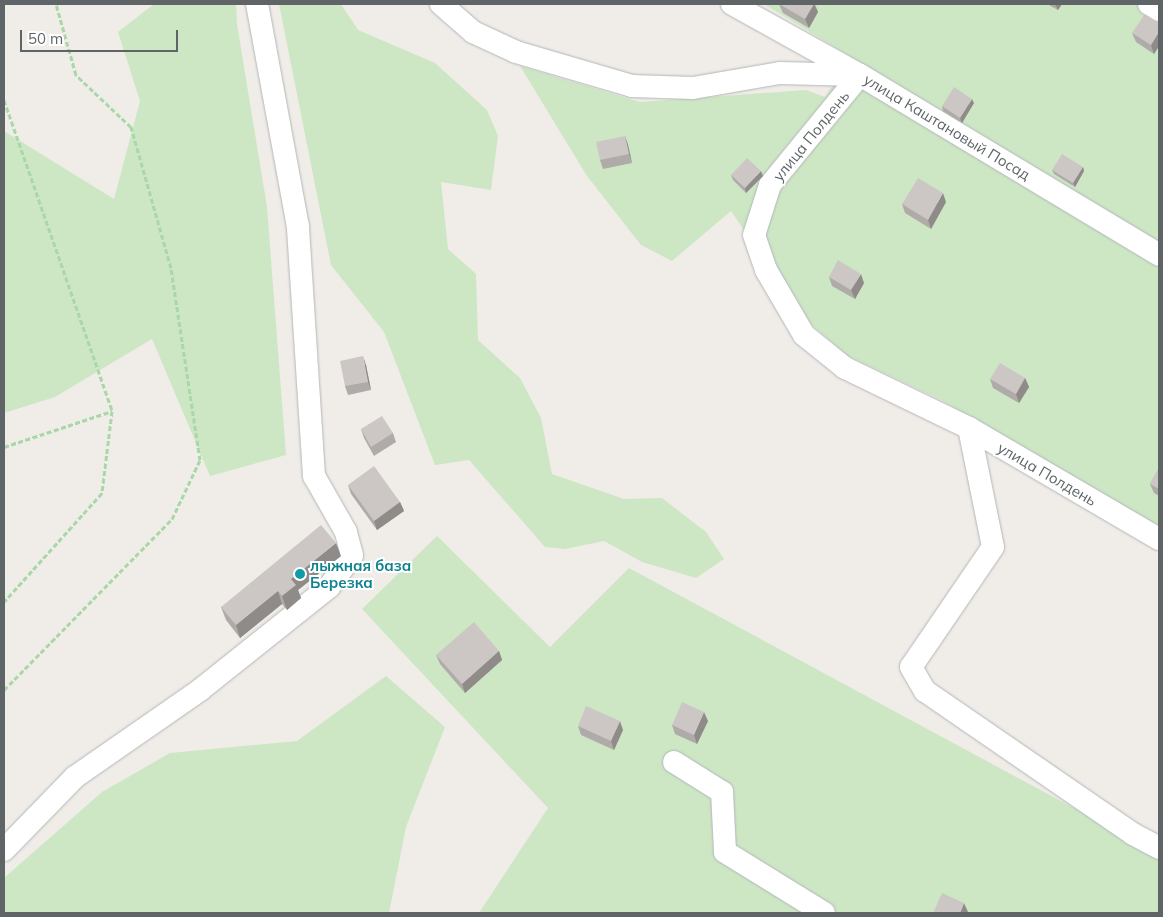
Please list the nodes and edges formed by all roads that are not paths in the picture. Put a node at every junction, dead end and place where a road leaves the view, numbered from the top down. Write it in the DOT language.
graph roads {
  1 [pos="256,4"];
  2 [pos="441,4"];
  3 [pos="732,4"];
  4 [pos="1149,4"];
  5 [pos="1159,10"];
  6 [pos="860,75"];
  7 [pos="1159,255"];
  8 [pos="969,428"];
  9 [pos="1159,538"];
  10 [pos="674,762"];
  11 [pos="1159,848"];
  12 [pos="4,850"];
  13 [pos="824,913"];
  1 -- 12 [label="street"];
  2 -- 6 [label="street, улица Полдень"];
  3 -- 6 [label="street, улица Каштановый Посад"];
  4 -- 5 [label="street"];
  6 -- 7 [label="street, улица Каштановый Посад"];
  6 -- 8 [label="street, улица Полдень"];
  8 -- 9 [label="street, улица Полдень"];
  8 -- 11 [label="street"];
  10 -- 13 [label="street"];
}
